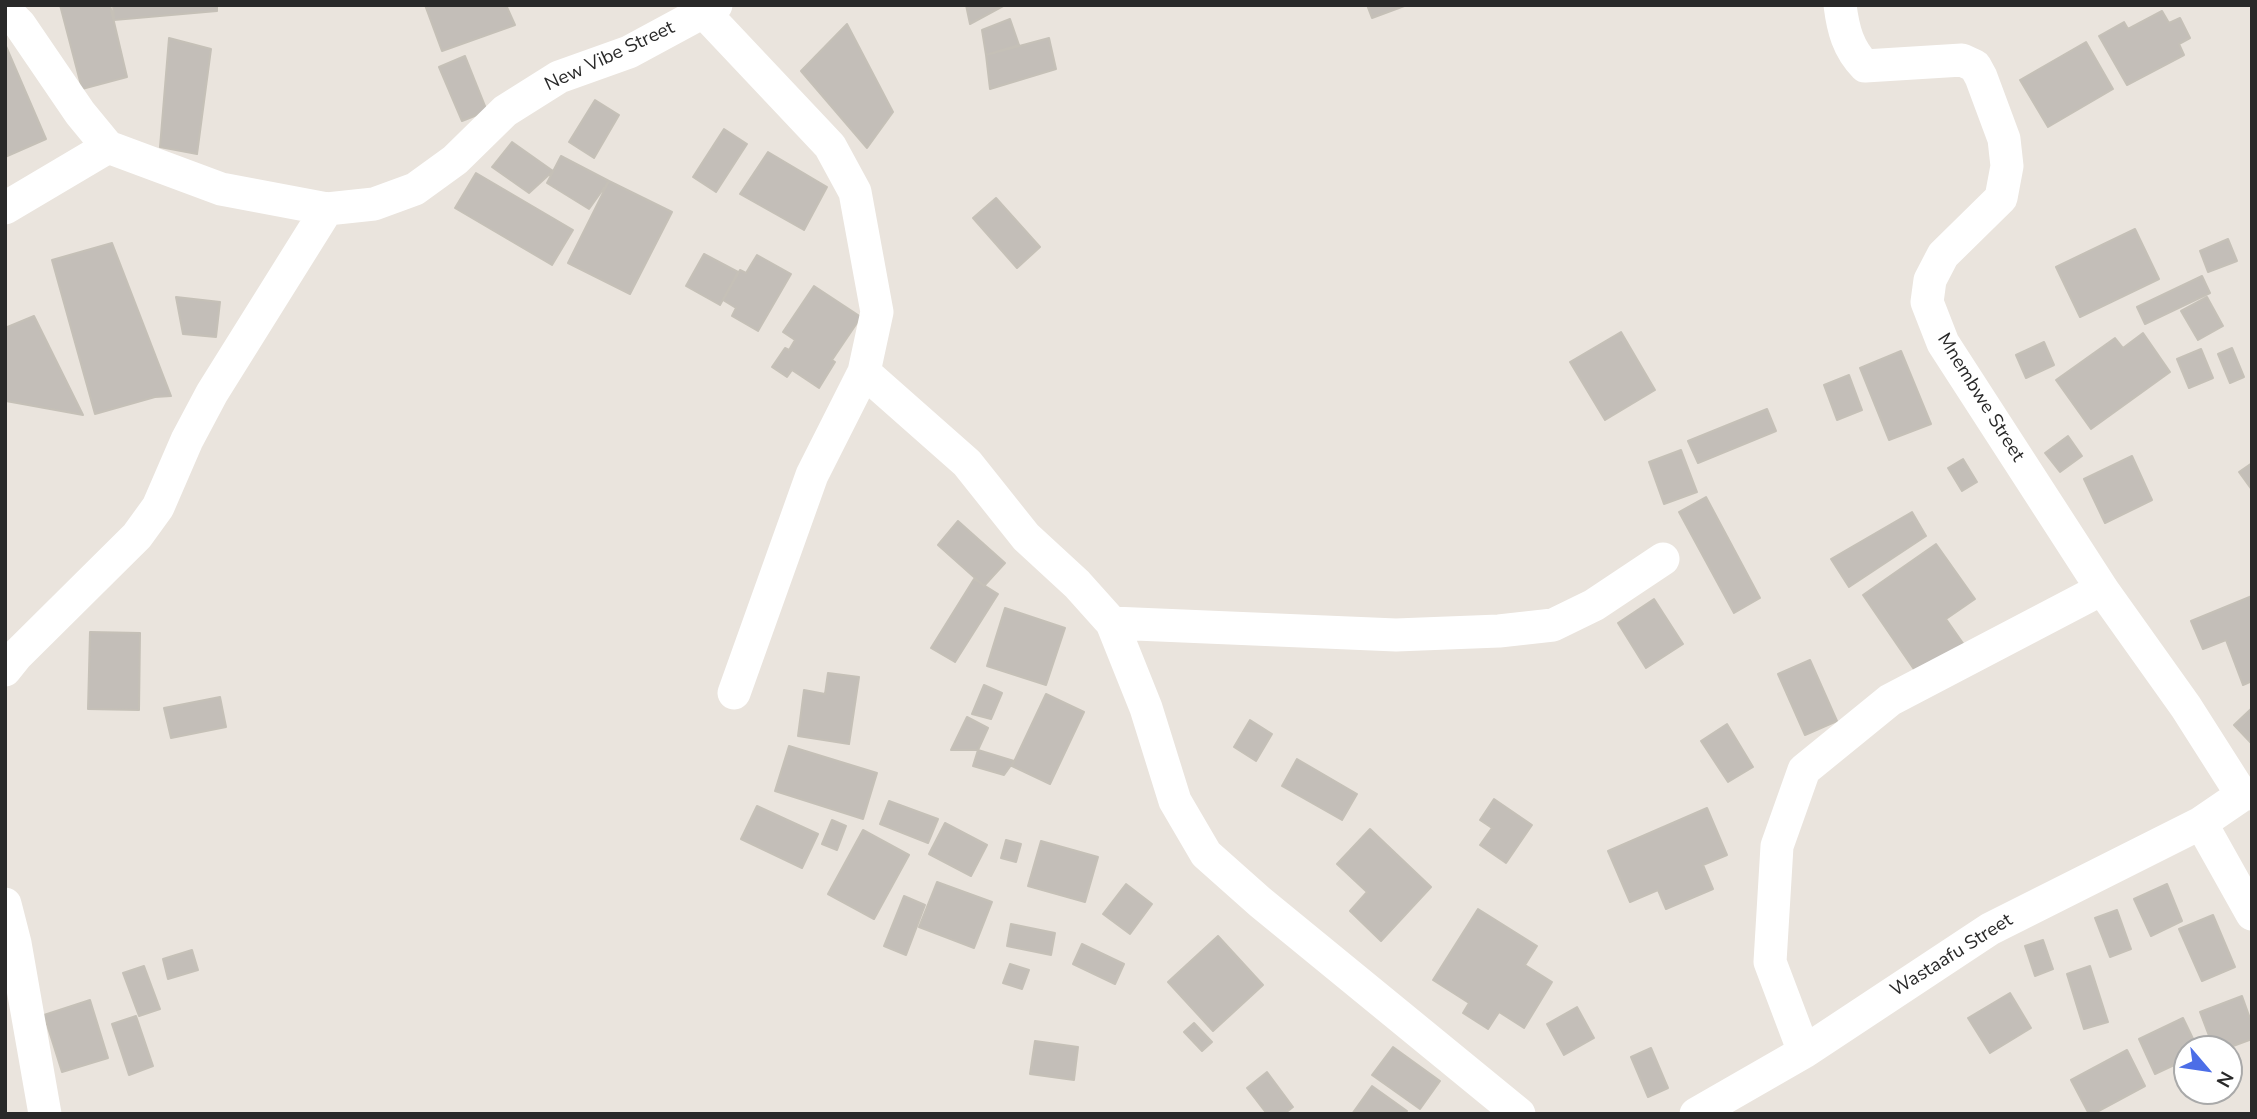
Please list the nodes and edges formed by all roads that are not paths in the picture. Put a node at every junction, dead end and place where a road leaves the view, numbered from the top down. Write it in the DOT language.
graph roads {
  1 [pos="1840,5"];
  2 [pos="705,8"];
  3 [pos="5,10"];
  4 [pos="108,147"];
  5 [pos="5,208"];
  6 [pos="327,208"];
  7 [pos="864,372"];
  8 [pos="1664,559"];
  9 [pos="2102,589"];
  10 [pos="1112,623"];
  11 [pos="5,670"];
  12 [pos="734,693"];
  13 [pos="2247,794"];
  14 [pos="2201,823"];
  15 [pos="5,904"];
  16 [pos="2252,914"];
  17 [pos="1804,1052"];
  18 [pos="45,1114"];
  19 [pos="1519,1114"];
  20 [pos="1696,1114"];
  1 -- 9 [label="street, Mnembwe Street"];
  2 -- 6 [label="street, New Vibe Street"];
  2 -- 7 [label="street"];
  3 -- 4 [label="street"];
  4 -- 5 [label="street"];
  4 -- 6 [label="street, New Vibe Street"];
  6 -- 11 [label="street"];
  7 -- 10 [label="street"];
  7 -- 12 [label="street"];
  8 -- 10 [label="street"];
  9 -- 13 [label="street, Mnembwe Street"];
  9 -- 17 [label="street"];
  10 -- 19 [label="street"];
  13 -- 14 [label="street, Wastaafu Street"];
  14 -- 16 [label="street"];
  14 -- 17 [label="street, Wastaafu Street"];
  15 -- 18 [label="street"];
  17 -- 20 [label="street, Wastaafu Street"];
}
